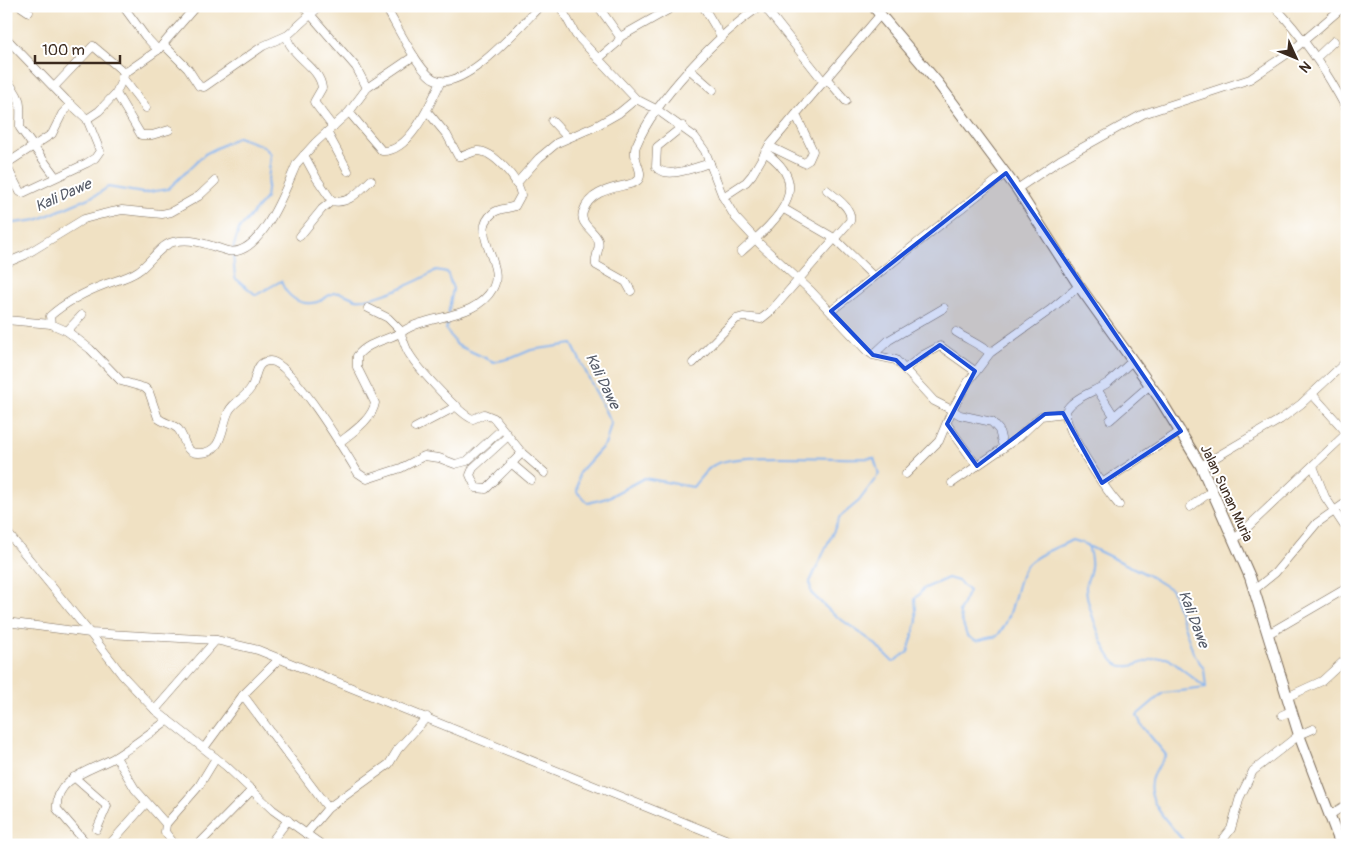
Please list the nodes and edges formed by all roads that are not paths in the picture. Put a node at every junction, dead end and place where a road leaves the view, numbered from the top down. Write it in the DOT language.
graph roads {
  1 [pos="20,6"];
  2 [pos="123,6"];
  3 [pos="196,6"];
  4 [pos="303,6"];
  5 [pos="320,6"];
  6 [pos="386,6"];
  7 [pos="540,6"];
  8 [pos="560,6"];
  9 [pos="598,6"];
  10 [pos="675,6"];
  11 [pos="703,6"];
  12 [pos="763,6"];
  13 [pos="873,6"];
  14 [pos="1274,6"];
  15 [pos="1344,6"];
  16 [pos="29,12"];
  17 [pos="880,15"];
  18 [pos="311,16"];
  19 [pos="288,35"];
  20 [pos="620,37"];
  21 [pos="6,38"];
  22 [pos="722,38"];
  23 [pos="1304,40"];
  24 [pos="1334,41"];
  25 [pos="161,47"];
  26 [pos="414,56"];
  27 [pos="1316,58"];
  28 [pos="598,59"];
  29 [pos="690,70"];
  30 [pos="124,75"];
  31 [pos="6,80"];
  32 [pos="441,81"];
  33 [pos="825,81"];
  34 [pos="54,87"];
  35 [pos="367,88"];
  36 [pos="713,90"];
  37 [pos="116,93"];
  38 [pos="636,99"];
  39 [pos="846,101"];
  40 [pos="71,104"];
  41 [pos="146,108"];
  42 [pos="656,109"];
  43 [pos="1347,110"];
  44 [pos="427,111"];
  45 [pos="349,112"];
  46 [pos="796,115"];
  47 [pos="87,119"];
  48 [pos="552,121"];
  49 [pos="682,126"];
  50 [pos="168,130"];
  51 [pos="330,130"];
  52 [pos="567,137"];
  53 [pos="34,145"];
  54 [pos="767,149"];
  55 [pos="304,155"];
  56 [pos="710,163"];
  57 [pos="6,165"];
  58 [pos="348,171"];
  59 [pos="1006,173"];
  60 [pos="55,176"];
  61 [pos="215,180"];
  62 [pos="371,180"];
  63 [pos="516,184"];
  64 [pos="1017,189"];
  65 [pos="827,190"];
  66 [pos="723,197"];
  67 [pos="332,201"];
  68 [pos="784,209"];
  69 [pos="300,236"];
  70 [pos="834,238"];
  71 [pos="756,239"];
  72 [pos="741,252"];
  73 [pos="6,262"];
  74 [pos="874,277"];
  75 [pos="798,278"];
  76 [pos="1079,286"];
  77 [pos="632,291"];
  78 [pos="368,308"];
  79 [pos="944,308"];
  80 [pos="831,311"];
  81 [pos="82,315"];
  82 [pos="6,320"];
  83 [pos="51,324"];
  84 [pos="67,331"];
  85 [pos="401,332"];
  86 [pos="956,332"];
  87 [pos="990,353"];
  88 [pos="873,355"];
  89 [pos="1347,361"];
  90 [pos="1132,362"];
  91 [pos="693,363"];
  92 [pos="905,369"];
  93 [pos="975,371"];
  94 [pos="1150,385"];
  95 [pos="1097,390"];
  96 [pos="1312,394"];
  97 [pos="457,406"];
  98 [pos="952,410"];
  99 [pos="1066,413"];
  100 [pos="948,424"];
  101 [pos="415,428"];
  102 [pos="502,429"];
  103 [pos="1181,431"];
  104 [pos="1347,433"];
  105 [pos="507,437"];
  106 [pos="339,444"];
  107 [pos="1004,447"];
  108 [pos="522,453"];
  109 [pos="512,464"];
  110 [pos="977,466"];
  111 [pos="1201,466"];
  112 [pos="1313,466"];
  113 [pos="544,473"];
  114 [pos="906,474"];
  115 [pos="531,480"];
  116 [pos="952,482"];
  117 [pos="1102,483"];
  118 [pos="1213,490"];
  119 [pos="1347,502"];
  120 [pos="1119,505"];
  121 [pos="1190,507"];
  122 [pos="1334,511"];
  123 [pos="1347,530"];
  124 [pos="6,531"];
  125 [pos="1235,539"];
  126 [pos="1346,589"];
  127 [pos="1254,590"];
  128 [pos="6,622"];
  129 [pos="90,633"];
  130 [pos="1268,634"];
  131 [pos="216,640"];
  132 [pos="280,658"];
  133 [pos="1347,658"];
  134 [pos="243,695"];
  135 [pos="1287,697"];
  136 [pos="155,710"];
  137 [pos="427,717"];
  138 [pos="168,720"];
  139 [pos="1314,729"];
  140 [pos="1299,735"];
  141 [pos="204,748"];
  142 [pos="116,757"];
  143 [pos="216,758"];
  144 [pos="74,777"];
  145 [pos="252,790"];
  146 [pos="146,803"];
  147 [pos="1347,804"];
  148 [pos="328,808"];
  149 [pos="1330,815"];
  150 [pos="288,820"];
  151 [pos="166,824"];
  152 [pos="97,829"];
  153 [pos="306,834"];
  154 [pos="88,845"];
  155 [pos="109,845"];
  156 [pos="175,845"];
  157 [pos="198,845"];
  158 [pos="269,845"];
  159 [pos="322,845"];
  160 [pos="740,845"];
  161 [pos="1219,845"];
  162 [pos="1341,845"];
  1 -- 16 [label="street"];
  2 -- 25 [label="street"];
  3 -- 25 [label="street"];
  4 -- 18 [label="street"];
  5 -- 18 [label="street"];
  6 -- 26 [label="street"];
  7 -- 32 [label="street"];
  8 -- 28 [label="street"];
  9 -- 20 [label="street"];
  10 -- 20 [label="street"];
  11 -- 22 [label="street"];
  12 -- 22 [label="street"];
  12 -- 33 [label="street"];
  13 -- 17 [label="main road, Jalan Sunan Muria"];
  14 -- 23 [label="street"];
  15 -- 23 [label="street"];
  17 -- 33 [label="street"];
  17 -- 59 [label="main road, Jalan Sunan Muria"];
  18 -- 19 [label="street"];
  18 -- 35 [label="street"];
  19 -- 25 [label="street"];
  19 -- 51 [label="street"];
  20 -- 28 [label="street"];
  21 -- 34 [label="street"];
  22 -- 29 [label="street"];
  23 -- 27 [label="street"];
  23 -- 64 [label="street"];
  24 -- 27 [label="street"];
  25 -- 30 [label="street"];
  26 -- 32 [label="street"];
  26 -- 35 [label="street"];
  27 -- 43 [label="street"];
  28 -- 38 [label="street"];
  29 -- 36 [label="street"];
  29 -- 42 [label="street"];
  30 -- 34 [label="street"];
  30 -- 37 [label="street"];
  30 -- 41 [label="street"];
  31 -- 53 [label="street"];
  32 -- 44 [label="street"];
  33 -- 39 [label="street"];
  33 -- 46 [label="street"];
  34 -- 40 [label="street"];
  35 -- 45 [label="street"];
  37 -- 47 [label="street"];
  37 -- 50 [label="street"];
  38 -- 42 [label="street"];
  38 -- 52 [label="street"];
  40 -- 47 [label="street"];
  40 -- 53 [label="street"];
  42 -- 49 [label="street"];
  42 -- 77 [label="street"];
  44 -- 45 [label="street"];
  44 -- 63 [label="street"];
  45 -- 51 [label="street"];
  46 -- 54 [label="street"];
  46 -- 54 [label="street"];
  47 -- 60 [label="street"];
  48 -- 52 [label="street"];
  49 -- 56 [label="street"];
  49 -- 56 [label="street"];
  51 -- 55 [label="street"];
  51 -- 58 [label="street"];
  52 -- 63 [label="street"];
  53 -- 57 [label="street"];
  53 -- 60 [label="street"];
  54 -- 66 [label="street"];
  54 -- 68 [label="street"];
  55 -- 67 [label="street"];
  55 -- 83 [label="street"];
  56 -- 66 [label="street"];
  57 -- 60 [label="street"];
  59 -- 64 [label="main road, Jalan Sunan Muria"];
  59 -- 74 [label="street"];
  61 -- 73 [label="street"];
  62 -- 67 [label="street"];
  63 -- 85 [label="street"];
  64 -- 76 [label="main road, Jalan Sunan Muria"];
  65 -- 70 [label="street"];
  66 -- 71 [label="street"];
  67 -- 69 [label="street"];
  68 -- 70 [label="street"];
  68 -- 71 [label="street"];
  70 -- 74 [label="street"];
  70 -- 75 [label="street"];
  71 -- 72 [label="street"];
  71 -- 75 [label="street"];
  74 -- 80 [label="street"];
  75 -- 80 [label="street"];
  75 -- 91 [label="street"];
  76 -- 87 [label="street"];
  76 -- 90 [label="main road, Jalan Sunan Muria"];
  78 -- 85 [label="street"];
  79 -- 88 [label="street"];
  80 -- 88 [label="street"];
  81 -- 84 [label="street"];
  82 -- 83 [label="street"];
  83 -- 84 [label="street"];
  84 -- 106 [label="street"];
  85 -- 97 [label="street"];
  85 -- 106 [label="street"];
  86 -- 87 [label="street"];
  87 -- 93 [label="street"];
  88 -- 92 [label="street"];
  89 -- 96 [label="street"];
  90 -- 94 [label="main road, Jalan Sunan Muria"];
  90 -- 95 [label="street"];
  92 -- 93 [label="street"];
  92 -- 98 [label="street"];
  93 -- 98 [label="street"];
  94 -- 95 [label="street"];
  94 -- 103 [label="main road, Jalan Sunan Muria"];
  95 -- 99 [label="street"];
  96 -- 104 [label="street"];
  96 -- 111 [label="street"];
  97 -- 101 [label="street"];
  97 -- 102 [label="street"];
  98 -- 100 [label="street"];
  98 -- 107 [label="street"];
  99 -- 107 [label="street"];
  99 -- 117 [label="street"];
  100 -- 110 [label="street"];
  100 -- 114 [label="street"];
  102 -- 105 [label="street"];
  102 -- 106 [label="street"];
  103 -- 111 [label="main road, Jalan Sunan Muria"];
  103 -- 117 [label="street"];
  104 -- 112 [label="street"];
  105 -- 108 [label="street"];
  105 -- 109 [label="street"];
  107 -- 110 [label="street"];
  108 -- 109 [label="street"];
  108 -- 113 [label="street"];
  109 -- 115 [label="street"];
  110 -- 116 [label="street"];
  111 -- 118 [label="main road, Jalan Sunan Muria"];
  112 -- 122 [label="street"];
  112 -- 125 [label="street"];
  117 -- 120 [label="street"];
  118 -- 121 [label="street"];
  118 -- 125 [label="main road, Jalan Sunan Muria"];
  119 -- 122 [label="street"];
  122 -- 123 [label="street"];
  122 -- 127 [label="street"];
  124 -- 129 [label="street"];
  125 -- 127 [label="main road, Jalan Sunan Muria"];
  126 -- 130 [label="street"];
  127 -- 130 [label="main road, Jalan Sunan Muria"];
  128 -- 129 [label="street"];
  129 -- 131 [label="street"];
  129 -- 136 [label="street"];
  130 -- 135 [label="main road, Jalan Sunan Muria"];
  131 -- 132 [label="street"];
  131 -- 136 [label="street"];
  132 -- 134 [label="street"];
  132 -- 137 [label="street"];
  133 -- 135 [label="street"];
  134 -- 141 [label="street"];
  134 -- 148 [label="street"];
  135 -- 140 [label="main road, Jalan Sunan Muria"];
  136 -- 138 [label="street"];
  137 -- 148 [label="street"];
  137 -- 160 [label="street"];
  138 -- 141 [label="street"];
  138 -- 142 [label="street"];
  139 -- 140 [label="street"];
  140 -- 149 [label="main road, Jalan Sunan Muria"];
  140 -- 161 [label="street"];
  141 -- 143 [label="street"];
  142 -- 144 [label="street"];
  142 -- 146 [label="street"];
  143 -- 145 [label="street"];
  143 -- 151 [label="street"];
  144 -- 152 [label="street"];
  144 -- 154 [label="street"];
  145 -- 150 [label="street"];
  145 -- 157 [label="street"];
  146 -- 151 [label="street"];
  146 -- 155 [label="street"];
  147 -- 149 [label="street"];
  148 -- 153 [label="street"];
  149 -- 162 [label="main road, Jalan Sunan Muria"];
  150 -- 153 [label="street"];
  150 -- 158 [label="street"];
  151 -- 156 [label="street"];
  153 -- 159 [label="street"];
}
